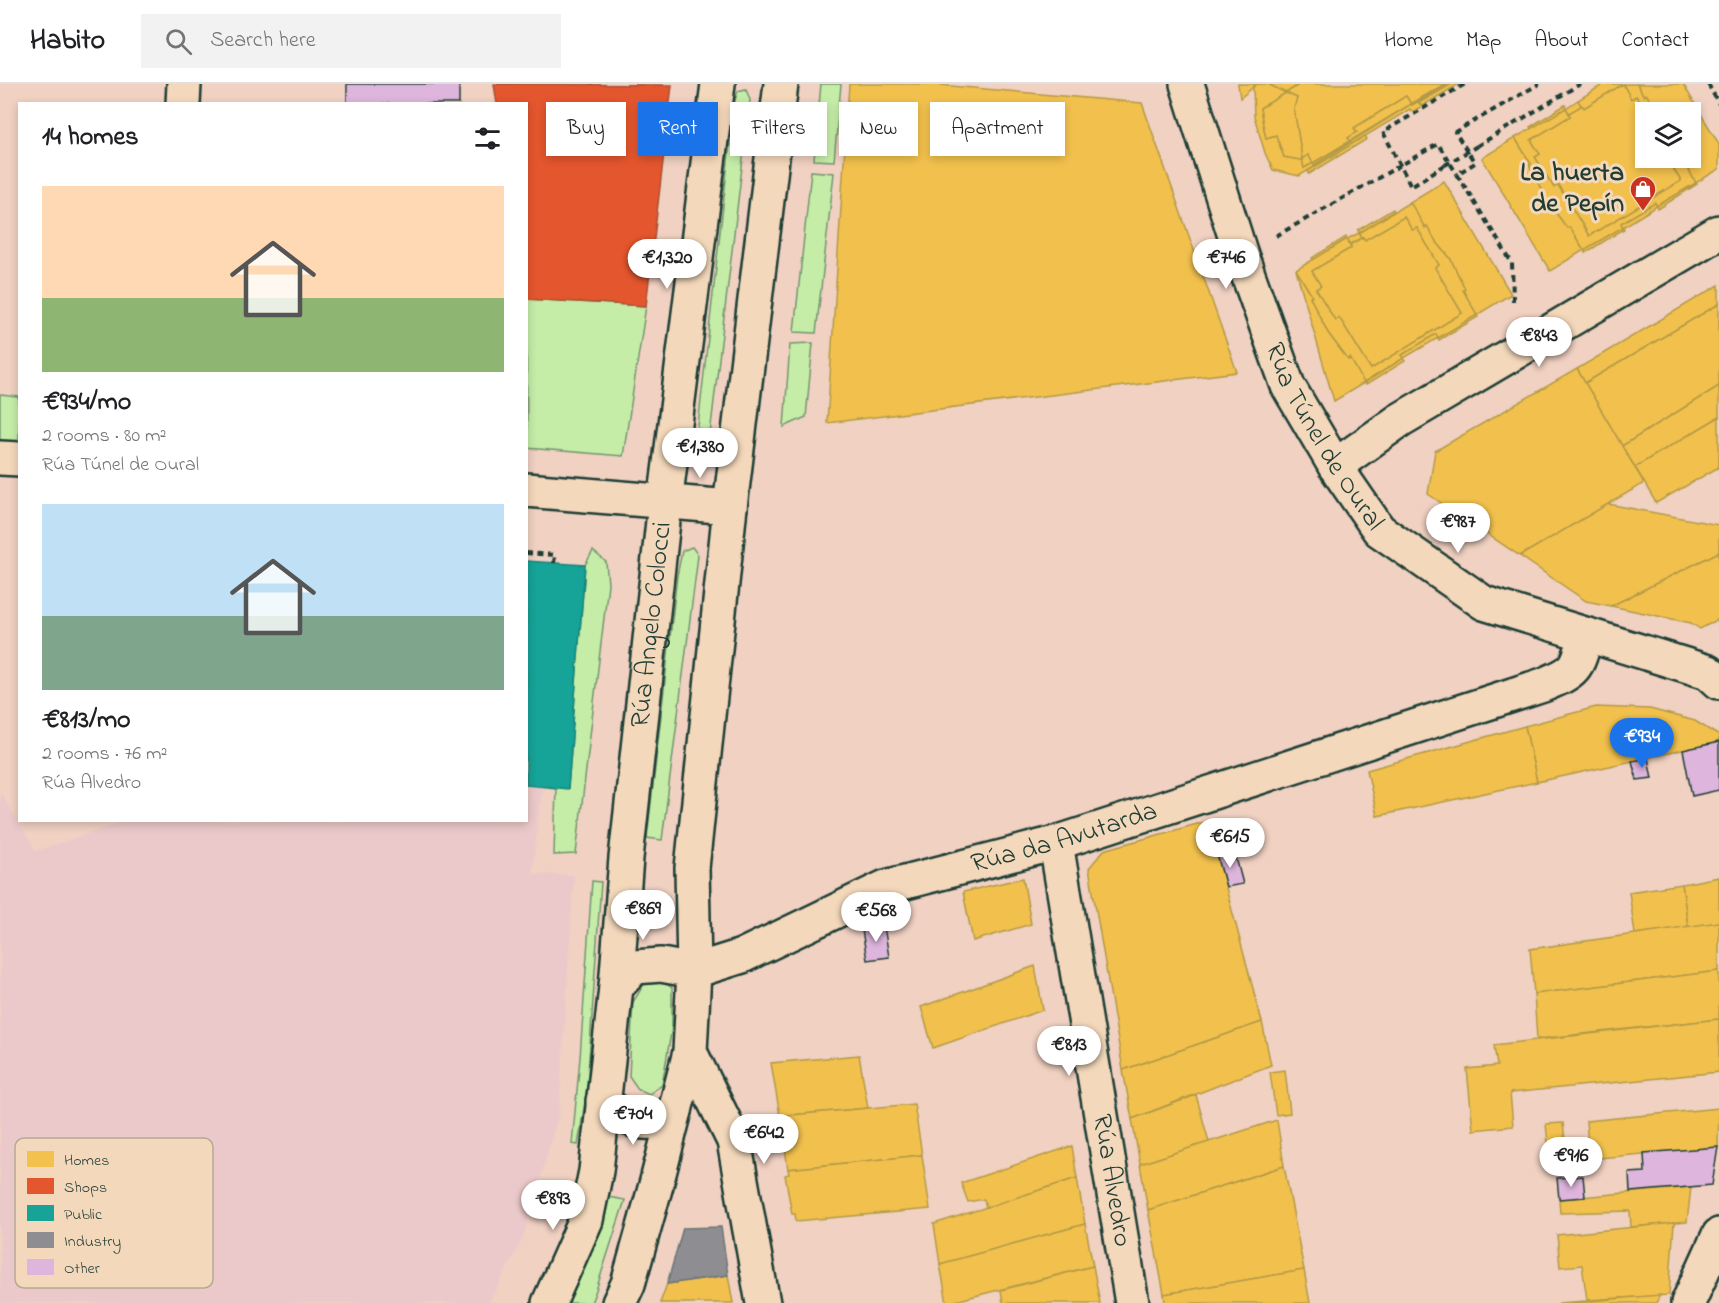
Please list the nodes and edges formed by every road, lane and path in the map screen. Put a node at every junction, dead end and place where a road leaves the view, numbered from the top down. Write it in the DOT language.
graph roads {
  1 [pos="184,84"];
  2 [pos="718,84"];
  3 [pos="781,84"];
  4 [pos="1187,84"];
  5 [pos="1465,84"];
  6 [pos="1539,84"];
  7 [pos="1580,84"];
  8 [pos="1708,84"];
  9 [pos="183,102"];
  10 [pos="1719,104"];
  11 [pos="1400,165"];
  12 [pos="1457,174"];
  13 [pos="1719,232"];
  14 [pos="1276,236"];
  15 [pos="1513,301"];
  16 [pos="0,458"];
  17 [pos="18,459"];
  18 [pos="1335,466"];
  19 [pos="528,490"];
  20 [pos="665,502"];
  21 [pos="730,507"];
  22 [pos="528,553"];
  23 [pos="554,563"];
  24 [pos="1586,635"];
  25 [pos="1719,682"];
  26 [pos="1056,843"];
  27 [pos="694,971"];
  28 [pos="616,987"];
  29 [pos="690,1052"];
  30 [pos="603,1101"];
  31 [pos="675,1111"];
  32 [pos="1719,1235"];
  33 [pos="549,1303"];
  34 [pos="619,1303"];
  35 [pos="763,1303"];
  36 [pos="1132,1303"];
  37 [pos="1688,1303"];
  1 -- 9 [label="street"];
  2 -- 20 [label="street, Rúa Angelo Colocci"];
  3 -- 21 [label="street"];
  4 -- 18 [label="street, Rúa Túnel de Oural"];
  5 -- 11 [label="path"];
  6 -- 12 [label="path"];
  7 -- 11 [label="path, bridge"];
  8 -- 10 [label="path"];
  11 -- 12 [label="path"];
  11 -- 14 [label="path"];
  12 -- 15 [label="path"];
  13 -- 18 [label="street"];
  16 -- 17 [label="street"];
  18 -- 24 [label="street, Rúa Túnel de Oural"];
  19 -- 20 [label="street"];
  20 -- 21 [label="street"];
  20 -- 28 [label="street, Rúa Angelo Colocci"];
  21 -- 27 [label="street"];
  22 -- 23 [label="path"];
  24 -- 25 [label="street, Rúa Túnel de Oural"];
  24 -- 26 [label="street, Rúa da Avutarda"];
  26 -- 27 [label="street, Rúa da Avutarda"];
  26 -- 36 [label="street, Rúa Alvedro"];
  27 -- 28 [label="street"];
  27 -- 29 [label="street"];
  28 -- 30 [label="street, Rúa Angelo Colocci"];
  29 -- 31 [label="street"];
  29 -- 35 [label="street"];
  30 -- 31 [label="street"];
  30 -- 33 [label="street, Rúa Angelo Colocci"];
  31 -- 34 [label="street"];
  32 -- 37 [label="street"];
}
